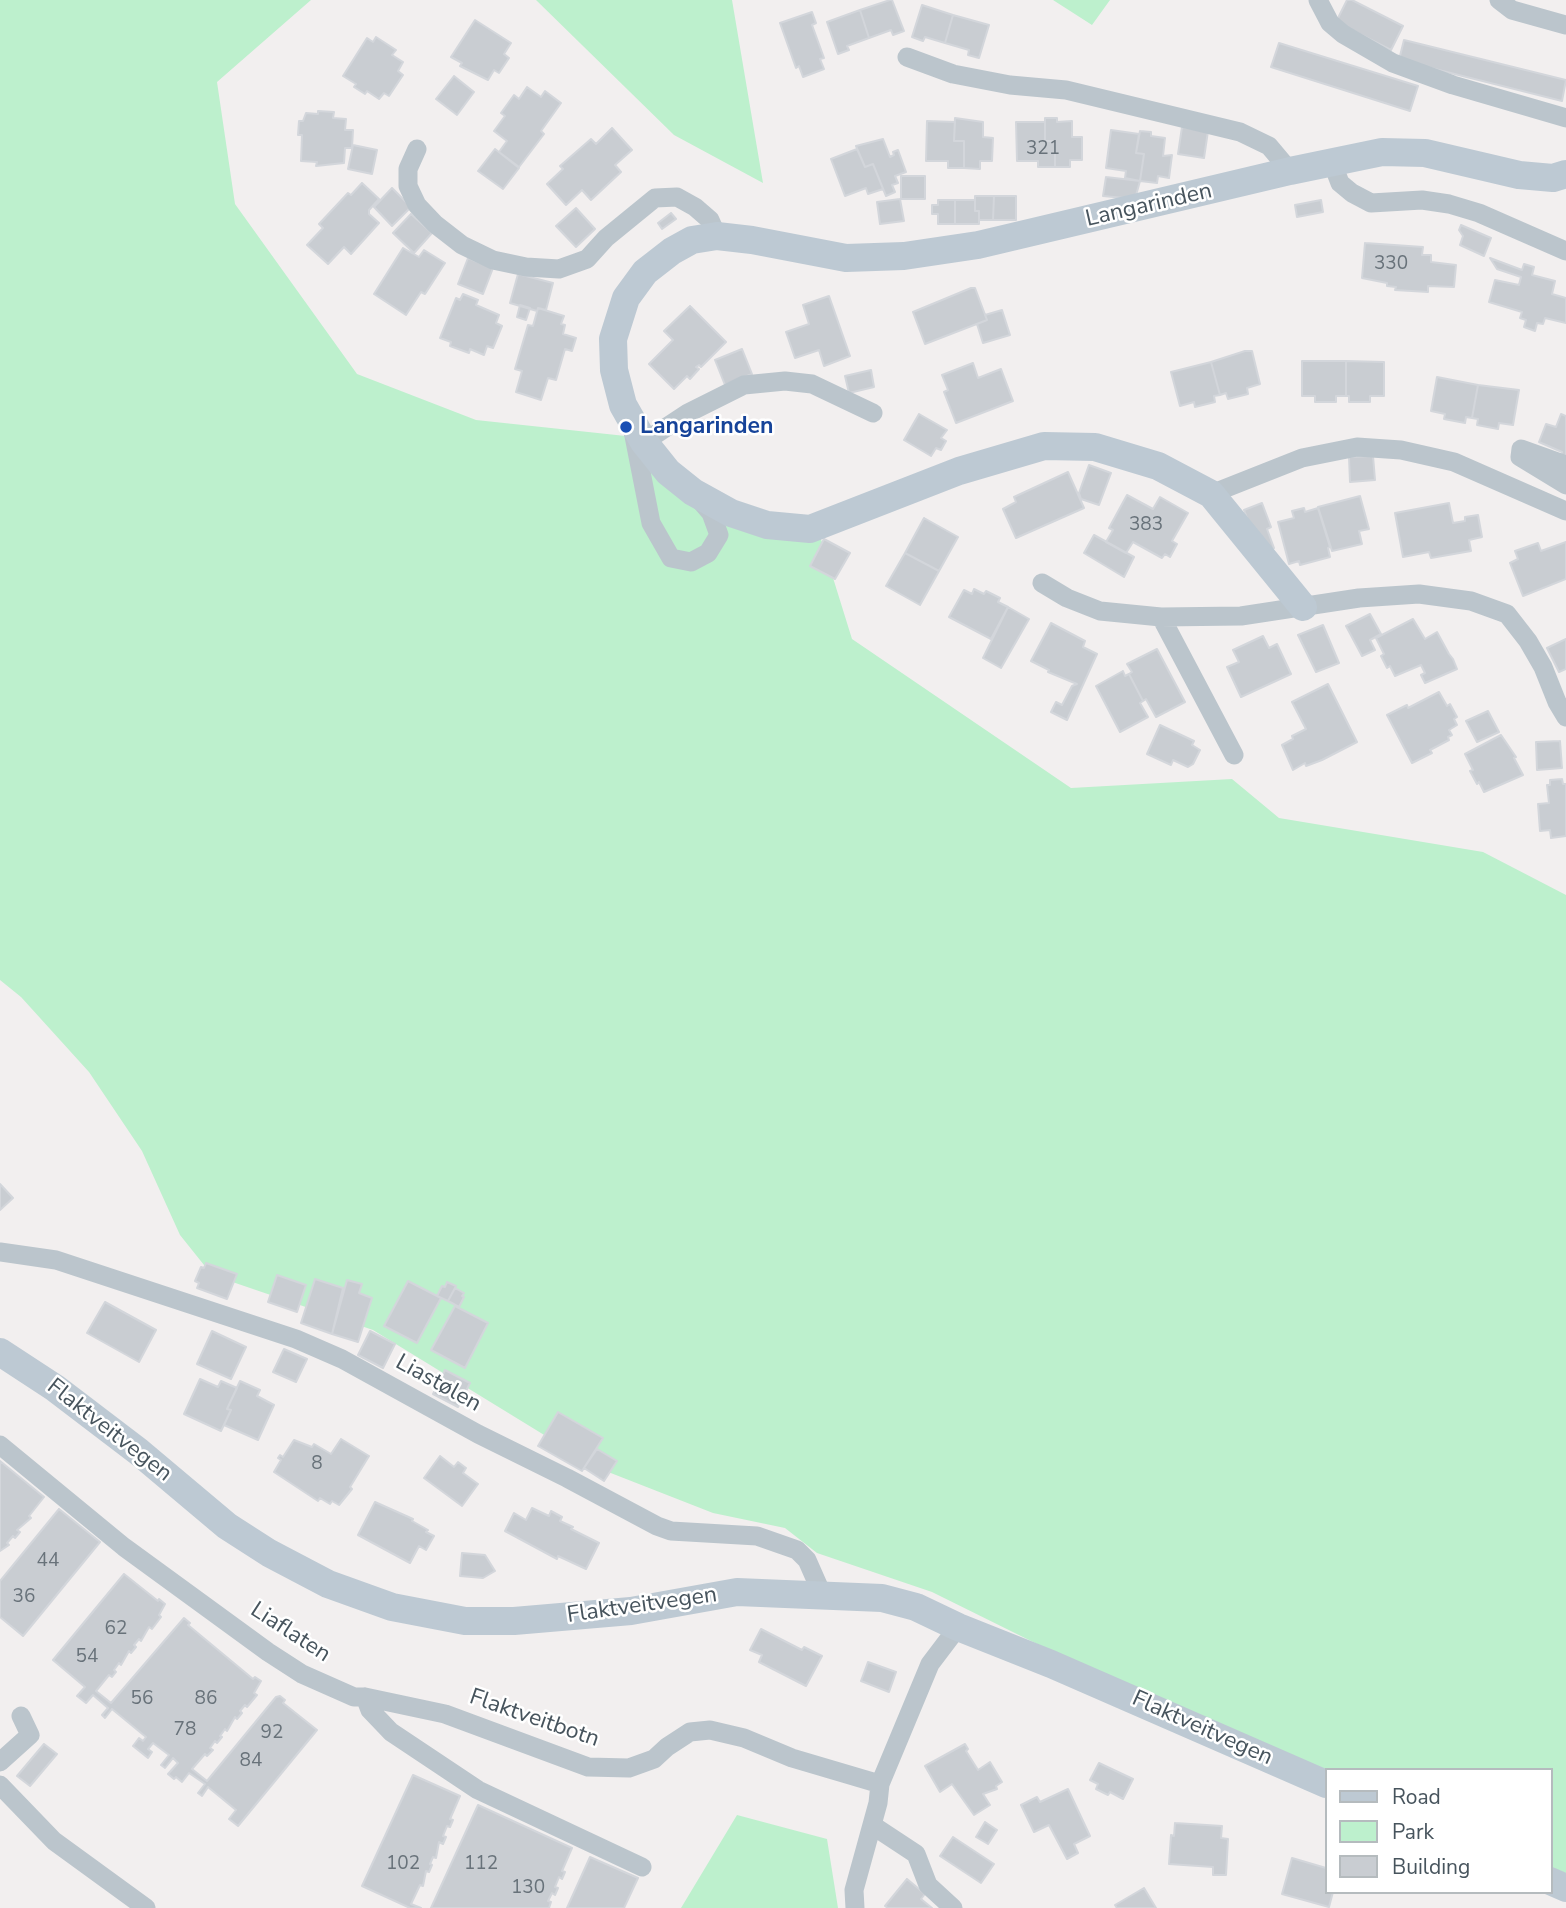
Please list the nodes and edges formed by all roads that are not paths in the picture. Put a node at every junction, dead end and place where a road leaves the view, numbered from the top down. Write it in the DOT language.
graph roads {
  1 [pos="1318,0"];
  2 [pos="1499,0"];
  3 [pos="1566,25"];
  4 [pos="907,57"];
  5 [pos="1566,118"];
  6 [pos="417,149"];
  7 [pos="1332,162"];
  8 [pos="1290,172"];
  9 [pos="1566,174"];
  10 [pos="717,236"];
  11 [pos="1566,251"];
  12 [pos="873,413"];
  13 [pos="638,431"];
  14 [pos="1566,465"];
  15 [pos="1566,485"];
  16 [pos="692,492"];
  17 [pos="1210,494"];
  18 [pos="1566,511"];
  19 [pos="1042,583"];
  20 [pos="1303,607"];
  21 [pos="1161,617"];
  22 [pos="1566,717"];
  23 [pos="1234,755"];
  24 [pos="0,1252"];
  25 [pos="0,1352"];
  26 [pos="0,1445"];
  27 [pos="822,1594"];
  28 [pos="958,1627"];
  29 [pos="365,1697"];
  30 [pos="21,1716"];
  31 [pos="0,1762"];
  32 [pos="880,1783"];
  33 [pos="1324,1783"];
  34 [pos="0,1785"];
  35 [pos="872,1825"];
  36 [pos="642,1867"];
  37 [pos="146,1908"];
  38 [pos="855,1908"];
  39 [pos="953,1908"];
  1 -- 5 [label="street"];
  2 -- 3 [label="street"];
  4 -- 8 [label="street"];
  6 -- 10 [label="street"];
  7 -- 8 [label="street, Langarinden"];
  7 -- 9 [label="street, Langarinden"];
  7 -- 11 [label="street"];
  8 -- 10 [label="street, Langarinden"];
  10 -- 13 [label="street, Langarinden"];
  12 -- 13 [label="street"];
  13 -- 16 [label="street, Langarinden"];
  13 -- 16 [label="street, Langarinden"];
  14 -- 15 [label="street"];
  16 -- 17 [label="street, Langarinden"];
  17 -- 18 [label="street"];
  17 -- 20 [label="street, Langarinden"];
  19 -- 21 [label="street"];
  20 -- 21 [label="street"];
  20 -- 22 [label="street"];
  21 -- 23 [label="street"];
  24 -- 27 [label="street, Liastølen"];
  25 -- 27 [label="street, Flaktveitvegen"];
  26 -- 29 [label="street, Liaflaten"];
  27 -- 28 [label="street, Flaktveitvegen"];
  28 -- 32 [label="street"];
  28 -- 33 [label="street, Flaktveitvegen"];
  29 -- 32 [label="street, Flaktveitbotn"];
  29 -- 36 [label="street"];
  30 -- 31 [label="street"];
  32 -- 35 [label="street"];
  34 -- 37 [label="street"];
  35 -- 38 [label="street"];
  35 -- 39 [label="street"];
}
